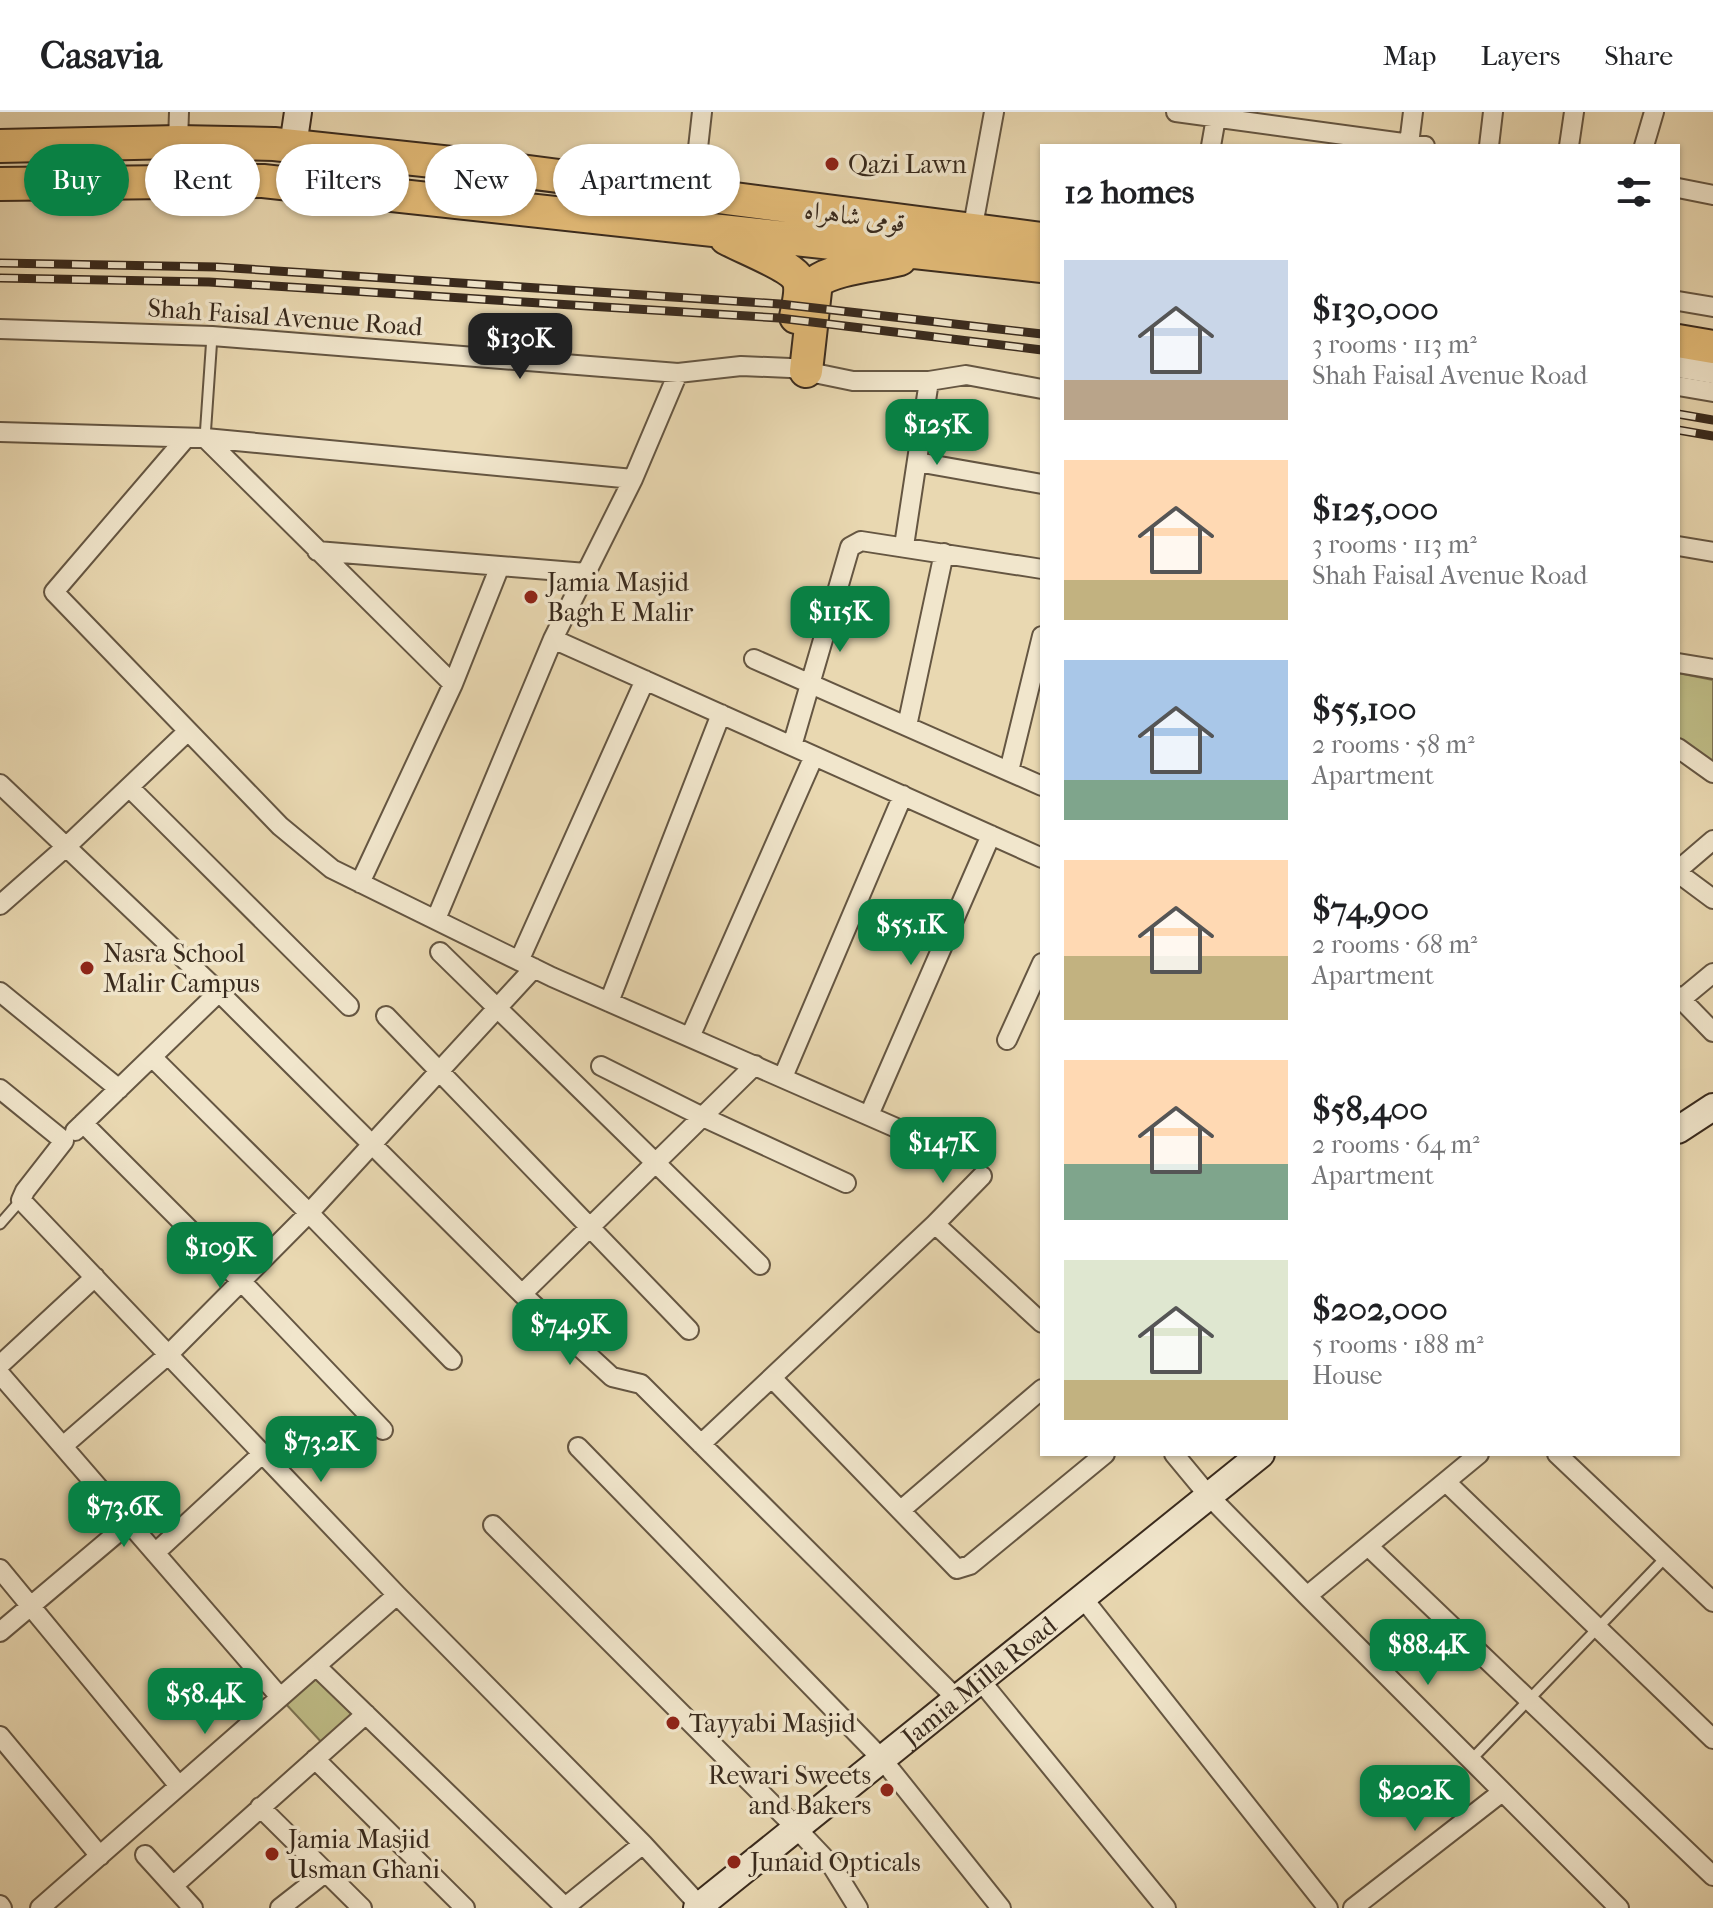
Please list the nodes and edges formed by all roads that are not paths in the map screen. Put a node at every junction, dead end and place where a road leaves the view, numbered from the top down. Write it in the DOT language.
graph roads {
  1 [pos="281,112"];
  2 [pos="298,112"];
  3 [pos="702,112"];
  4 [pos="994,112"];
  5 [pos="1176,112"];
  6 [pos="1328,112"];
  7 [pos="1413,112"];
  8 [pos="1493,112"];
  9 [pos="1574,112"];
  10 [pos="1654,112"];
  11 [pos="1217,114"];
  12 [pos="179,127"];
  13 [pos="1325,132"];
  14 [pos="277,144"];
  15 [pos="283,144"];
  16 [pos="283,144"];
  17 [pos="698,144"];
  18 [pos="1211,144"];
  19 [pos="1410,144"];
  20 [pos="1417,144"];
  21 [pos="1489,144"];
  22 [pos="1569,144"];
  23 [pos="1645,144"];
  24 [pos="0,146"];
  25 [pos="409,158"];
  26 [pos="0,184"];
  27 [pos="1680,188"];
  28 [pos="1713,195"];
  29 [pos="709,230"];
  30 [pos="972,231"];
  31 [pos="1040,239"];
  32 [pos="927,253"];
  33 [pos="1040,266"];
  34 [pos="1680,301"];
  35 [pos="1713,307"];
  36 [pos="1680,322"];
  37 [pos="1713,328"];
  38 [pos="0,329"];
  39 [pos="212,336"];
  40 [pos="1680,341"];
  41 [pos="1713,347"];
  42 [pos="1680,364"];
  43 [pos="798,370"];
  44 [pos="1713,370"];
  45 [pos="678,373"];
  46 [pos="929,381"];
  47 [pos="1680,386"];
  48 [pos="1040,389"];
  49 [pos="1713,392"];
  50 [pos="0,432"];
  51 [pos="186,438"];
  52 [pos="205,438"];
  53 [pos="917,462"];
  54 [pos="633,479"];
  55 [pos="1040,484"];
  56 [pos="904,546"];
  57 [pos="1680,546"];
  58 [pos="317,551"];
  59 [pos="1713,552"];
  60 [pos="944,553"];
  61 [pos="500,566"];
  62 [pos="1040,569"];
  63 [pos="586,573"];
  64 [pos="553,639"];
  65 [pos="1040,644"];
  66 [pos="754,659"];
  67 [pos="1680,663"];
  68 [pos="1713,669"];
  69 [pos="645,680"];
  70 [pos="809,683"];
  71 [pos="453,684"];
  72 [pos="721,714"];
  73 [pos="907,726"];
  74 [pos="188,731"];
  75 [pos="792,746"];
  76 [pos="1680,749"];
  77 [pos="814,756"];
  78 [pos="1009,771"];
  79 [pos="1713,773"];
  80 [pos="0,784"];
  81 [pos="1040,785"];
  82 [pos="129,787"];
  83 [pos="903,795"];
  84 [pos="991,835"];
  85 [pos="1713,840"];
  86 [pos="67,846"];
  87 [pos="1040,857"];
  88 [pos="1680,870"];
  89 [pos="1680,874"];
  90 [pos="360,883"];
  91 [pos="1713,899"];
  92 [pos="0,905"];
  93 [pos="436,919"];
  94 [pos="440,952"];
  95 [pos="526,965"];
  96 [pos="1040,967"];
  97 [pos="1713,973"];
  98 [pos="0,992"];
  99 [pos="219,992"];
  100 [pos="1680,998"];
  101 [pos="1680,1000"];
  102 [pos="609,1002"];
  103 [pos="349,1006"];
  104 [pos="497,1009"];
  105 [pos="386,1016"];
  106 [pos="1713,1032"];
  107 [pos="690,1037"];
  108 [pos="1007,1040"];
  109 [pos="152,1057"];
  110 [pos="755,1065"];
  111 [pos="601,1066"];
  112 [pos="439,1070"];
  113 [pos="783,1077"];
  114 [pos="119,1089"];
  115 [pos="1,1091"];
  116 [pos="1713,1107"];
  117 [pos="869,1115"];
  118 [pos="703,1117"];
  119 [pos="83,1123"];
  120 [pos="1680,1129"];
  121 [pos="901,1130"];
  122 [pos="64,1141"];
  123 [pos="371,1144"];
  124 [pos="657,1162"];
  125 [pos="982,1176"];
  126 [pos="846,1183"];
  127 [pos="21,1200"];
  128 [pos="309,1213"];
  129 [pos="0,1224"];
  130 [pos="935,1224"];
  131 [pos="591,1227"];
  132 [pos="760,1265"];
  133 [pos="95,1277"];
  134 [pos="241,1281"];
  135 [pos="522,1294"];
  136 [pos="1040,1321"];
  137 [pos="689,1330"];
  138 [pos="169,1354"];
  139 [pos="452,1360"];
  140 [pos="0,1365"];
  141 [pos="0,1374"];
  142 [pos="772,1378"];
  143 [pos="1040,1391"];
  144 [pos="383,1430"];
  145 [pos="701,1444"];
  146 [pos="63,1446"];
  147 [pos="578,1447"];
  148 [pos="263,1453"];
  149 [pos="1103,1456"];
  150 [pos="1176,1456"];
  151 [pos="1258,1456"];
  152 [pos="1477,1456"];
  153 [pos="1559,1456"];
  154 [pos="1446,1482"];
  155 [pos="1208,1495"];
  156 [pos="901,1510"];
  157 [pos="129,1523"];
  158 [pos="493,1525"];
  159 [pos="1368,1546"];
  160 [pos="155,1553"];
  161 [pos="1666,1557"];
  162 [pos="0,1569"];
  163 [pos="397,1595"];
  164 [pos="1307,1596"];
  165 [pos="1082,1597"];
  166 [pos="1713,1602"];
  167 [pos="30,1607"];
  168 [pos="1597,1629"];
  169 [pos="0,1632"];
  170 [pos="316,1666"];
  171 [pos="980,1680"];
  172 [pos="280,1697"];
  173 [pos="957,1699"];
  174 [pos="1530,1701"];
  175 [pos="366,1714"];
  176 [pos="0,1736"];
  177 [pos="1713,1739"];
  178 [pos="315,1759"];
  179 [pos="882,1759"];
  180 [pos="1471,1760"];
  181 [pos="179,1786"];
  182 [pos="1502,1792"];
  183 [pos="260,1807"];
  184 [pos="796,1828"];
  185 [pos="643,1844"];
  186 [pos="145,1855"];
  187 [pos="100,1856"];
  188 [pos="326,1872"];
  189 [pos="1713,1876"];
  190 [pos="173,1886"];
  191 [pos="561,1904"];
  192 [pos="50,1905"];
  193 [pos="698,1907"];
  194 [pos="193,1908"];
  195 [pos="280,1908"];
  196 [pos="362,1908"];
  197 [pos="465,1908"];
  198 [pos="858,1908"];
  199 [pos="1001,1908"];
  200 [pos="1166,1908"];
  201 [pos="1328,1908"];
  202 [pos="1353,1908"];
  203 [pos="1619,1908"];
  1 -- 15 [label="main road"];
  2 -- 16 [label="main road"];
  3 -- 17 [label="street"];
  4 -- 30 [label="street"];
  5 -- 11 [label="street"];
  6 -- 13 [label="street"];
  7 -- 20 [label="street"];
  8 -- 21 [label="street"];
  9 -- 22 [label="street"];
  10 -- 23 [label="street"];
  11 -- 13 [label="street"];
  11 -- 18 [label="street"];
  12 -- 14 [label="highway, قومی شاہراہ"];
  12 -- 24 [label="highway, قومی شاہراہ"];
  13 -- 19 [label="street"];
  25 -- 30 [label="highway, قومی شاہراہ"];
  26 -- 29 [label="highway, قومی شاہراہ"];
  27 -- 28 [label="street"];
  29 -- 32 [label="highway, قومی شاہراہ"];
  29 -- 43 [label="highway"];
  30 -- 31 [label="highway, قومی شاہراہ"];
  32 -- 33 [label="highway, قومی شاہراہ"];
  32 -- 43 [label="highway"];
  34 -- 35 [label="street"];
  36 -- 37 [label="highway"];
  38 -- 39 [label="street, Shah Faisal Avenue Road"];
  39 -- 45 [label="street, Shah Faisal Avenue Road"];
  39 -- 52 [label="lane"];
  40 -- 41 [label="highway"];
  42 -- 44 [label="main road"];
  43 -- 45 [label="street, Shah Faisal Avenue Road"];
  43 -- 46 [label="street, Shah Faisal Avenue Road"];
  45 -- 54 [label="street"];
  46 -- 48 [label="street, Shah Faisal Avenue Road"];
  46 -- 53 [label="street"];
  47 -- 49 [label="street"];
  50 -- 51 [label="street"];
  51 -- 52 [label="street"];
  51 -- 74 [label="street"];
  52 -- 54 [label="street"];
  52 -- 58 [label="street"];
  53 -- 55 [label="street"];
  53 -- 56 [label="street"];
  54 -- 63 [label="street"];
  56 -- 60 [label="street"];
  56 -- 70 [label="street"];
  57 -- 59 [label="street"];
  58 -- 61 [label="street"];
  58 -- 71 [label="street"];
  60 -- 62 [label="street"];
  60 -- 73 [label="street"];
  61 -- 63 [label="street"];
  61 -- 71 [label="street"];
  63 -- 64 [label="street"];
  64 -- 69 [label="street"];
  64 -- 93 [label="street"];
  65 -- 78 [label="street"];
  66 -- 70 [label="street"];
  67 -- 68 [label="street"];
  69 -- 72 [label="street"];
  69 -- 95 [label="street"];
  70 -- 73 [label="street"];
  70 -- 75 [label="street"];
  71 -- 90 [label="street"];
  72 -- 75 [label="street"];
  72 -- 102 [label="street"];
  73 -- 78 [label="street"];
  74 -- 82 [label="street"];
  74 -- 90 [label="street"];
  75 -- 77 [label="street"];
  76 -- 79 [label="street"];
  77 -- 83 [label="street"];
  77 -- 107 [label="street"];
  78 -- 81 [label="street"];
  80 -- 86 [label="street"];
  82 -- 86 [label="street"];
  82 -- 103 [label="street"];
  83 -- 84 [label="street"];
  83 -- 113 [label="street"];
  84 -- 87 [label="street"];
  84 -- 117 [label="street"];
  85 -- 88 [label="street"];
  86 -- 92 [label="street"];
  86 -- 99 [label="street"];
  89 -- 91 [label="street"];
  90 -- 93 [label="street"];
  93 -- 95 [label="street"];
  94 -- 104 [label="street"];
  95 -- 102 [label="street"];
  95 -- 104 [label="street"];
  96 -- 108 [label="street"];
  97 -- 100 [label="street"];
  98 -- 114 [label="street"];
  99 -- 109 [label="street"];
  99 -- 123 [label="street"];
  101 -- 106 [label="street"];
  102 -- 107 [label="street"];
  104 -- 112 [label="street"];
  104 -- 124 [label="street"];
  105 -- 112 [label="street"];
  107 -- 110 [label="street"];
  109 -- 114 [label="street"];
  109 -- 128 [label="street"];
  110 -- 113 [label="street"];
  110 -- 118 [label="street"];
  111 -- 118 [label="street"];
  112 -- 123 [label="street"];
  112 -- 131 [label="street"];
  113 -- 117 [label="street"];
  114 -- 119 [label="street"];
  115 -- 122 [label="street"];
  116 -- 120 [label="main road"];
  117 -- 121 [label="street"];
  118 -- 124 [label="street"];
  118 -- 126 [label="street"];
  119 -- 122 [label="street"];
  119 -- 134 [label="street"];
  122 -- 127 [label="street"];
  123 -- 128 [label="street"];
  123 -- 135 [label="street"];
  124 -- 131 [label="street"];
  124 -- 132 [label="street"];
  125 -- 130 [label="street"];
  127 -- 129 [label="lane"];
  127 -- 133 [label="street"];
  128 -- 134 [label="street"];
  128 -- 139 [label="street"];
  130 -- 136 [label="street"];
  130 -- 142 [label="street"];
  131 -- 135 [label="street"];
  131 -- 137 [label="street"];
  133 -- 138 [label="street"];
  133 -- 140 [label="street"];
  134 -- 138 [label="street"];
  134 -- 144 [label="street"];
  135 -- 145 [label="street"];
  138 -- 146 [label="street"];
  138 -- 148 [label="street"];
  141 -- 146 [label="street"];
  142 -- 145 [label="street"];
  142 -- 156 [label="street"];
  143 -- 156 [label="street"];
  145 -- 173 [label="street"];
  146 -- 157 [label="street"];
  147 -- 179 [label="street"];
  148 -- 160 [label="street"];
  148 -- 163 [label="street"];
  149 -- 156 [label="street"];
  150 -- 155 [label="street"];
  151 -- 155 [label="main road, Jamia Milla Road"];
  152 -- 154 [label="street"];
  153 -- 161 [label="street"];
  154 -- 159 [label="street"];
  154 -- 168 [label="street"];
  155 -- 164 [label="street"];
  155 -- 165 [label="main road, Jamia Milla Road"];
  157 -- 160 [label="street"];
  157 -- 167 [label="street"];
  158 -- 184 [label="street"];
  159 -- 164 [label="street"];
  159 -- 174 [label="street"];
  160 -- 172 [label="street"];
  161 -- 166 [label="street"];
  161 -- 168 [label="lane"];
  162 -- 167 [label="street"];
  163 -- 170 [label="street"];
  163 -- 185 [label="street"];
  164 -- 180 [label="street"];
  165 -- 171 [label="main road, Jamia Milla Road"];
  165 -- 201 [label="street"];
  167 -- 169 [label="street"];
  167 -- 181 [label="street"];
  168 -- 174 [label="lane"];
  168 -- 177 [label="street"];
  170 -- 172 [label="street"];
  170 -- 175 [label="street"];
  170 -- 191 [label="street"];
  171 -- 173 [label="main road, Jamia Milla Road"];
  171 -- 200 [label="street"];
  172 -- 181 [label="street"];
  173 -- 179 [label="main road, Jamia Milla Road"];
  174 -- 180 [label="lane"];
  174 -- 189 [label="street"];
  175 -- 178 [label="street"];
  175 -- 191 [label="street"];
  176 -- 187 [label="street"];
  178 -- 183 [label="street"];
  178 -- 197 [label="street"];
  179 -- 184 [label="main road, Jamia Milla Road"];
  179 -- 199 [label="street"];
  180 -- 182 [label="street"];
  181 -- 187 [label="street"];
  182 -- 202 [label="street"];
  182 -- 203 [label="street"];
  183 -- 188 [label="street"];
  183 -- 190 [label="street"];
  184 -- 193 [label="main road, Jamia Milla Road"];
  184 -- 198 [label="street"];
  185 -- 191 [label="street"];
  185 -- 193 [label="street"];
  186 -- 190 [label="street"];
  187 -- 192 [label="street"];
  188 -- 195 [label="street"];
  188 -- 196 [label="street"];
  190 -- 194 [label="street"];
}
